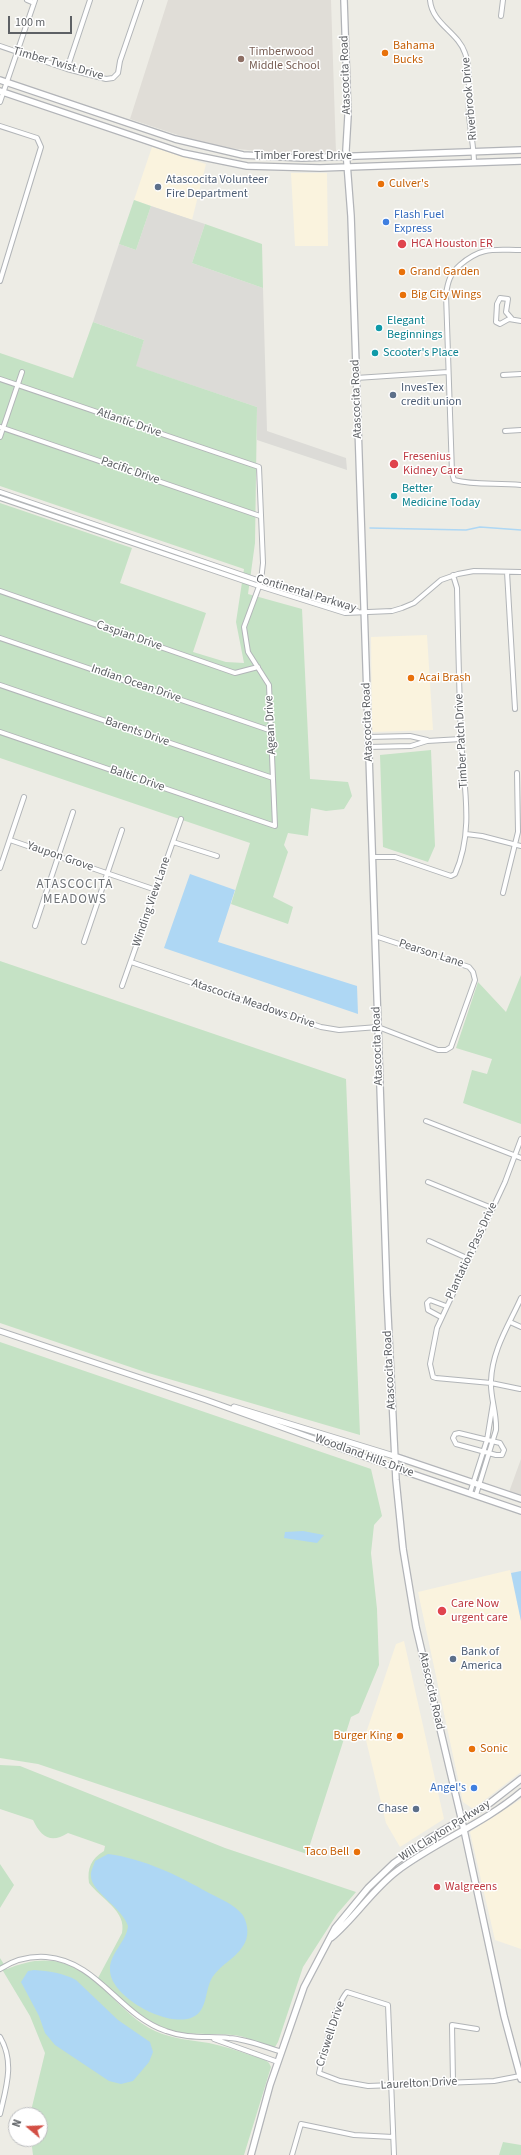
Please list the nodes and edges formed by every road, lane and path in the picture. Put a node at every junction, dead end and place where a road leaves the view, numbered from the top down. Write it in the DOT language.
graph roads {
  1 [pos="27,0"];
  2 [pos="90,0"];
  3 [pos="141,0"];
  4 [pos="344,0"];
  5 [pos="430,0"];
  6 [pos="503,0"];
  7 [pos="34,2"];
  8 [pos="501,16"];
  9 [pos="0,46"];
  10 [pos="17,52"];
  11 [pos="67,69"];
  12 [pos="0,80"];
  13 [pos="7,82"];
  14 [pos="2,92"];
  15 [pos="0,102"];
  16 [pos="0,126"];
  17 [pos="521,150"];
  18 [pos="474,152"];
  19 [pos="346,156"];
  20 [pos="521,161"];
  21 [pos="474,163"];
  22 [pos="347,167"];
  23 [pos="521,250"];
  24 [pos="0,281"];
  25 [pos="512,319"];
  26 [pos="521,321"];
  27 [pos="22,372"];
  28 [pos="448,372"];
  29 [pos="503,374"];
  30 [pos="521,374"];
  31 [pos="356,378"];
  32 [pos="0,379"];
  33 [pos="17,385"];
  34 [pos="2,427"];
  35 [pos="521,430"];
  36 [pos="505,431"];
  37 [pos="0,438"];
  38 [pos="259,467"];
  39 [pos="521,485"];
  40 [pos="0,492"];
  41 [pos="0,498"];
  42 [pos="260,516"];
  43 [pos="507,572"];
  44 [pos="521,572"];
  45 [pos="453,575"];
  46 [pos="261,581"];
  47 [pos="258,586"];
  48 [pos="0,591"];
  49 [pos="340,607"];
  50 [pos="364,612"];
  51 [pos="345,613"];
  52 [pos="0,638"];
  53 [pos="258,667"];
  54 [pos="0,685"];
  55 [pos="515,709"];
  56 [pos="272,731"];
  57 [pos="0,732"];
  58 [pos="368,737"];
  59 [pos="461,738"];
  60 [pos="427,741"];
  61 [pos="368,747"];
  62 [pos="517,772"];
  63 [pos="273,778"];
  64 [pos="24,797"];
  65 [pos="74,812"];
  66 [pos="181,818"];
  67 [pos="275,826"];
  68 [pos="122,830"];
  69 [pos="466,834"];
  70 [pos="10,840"];
  71 [pos="173,842"];
  72 [pos="515,845"];
  73 [pos="521,846"];
  74 [pos="59,856"];
  75 [pos="217,856"];
  76 [pos="373,857"];
  77 [pos="0,868"];
  78 [pos="107,873"];
  79 [pos="156,890"];
  80 [pos="503,893"];
  81 [pos="35,926"];
  82 [pos="375,936"];
  83 [pos="84,942"];
  84 [pos="131,962"];
  85 [pos="122,986"];
  86 [pos="378,1027"];
  87 [pos="426,1121"];
  88 [pos="521,1139"];
  89 [pos="515,1155"];
  90 [pos="521,1158"];
  91 [pos="428,1182"];
  92 [pos="492,1208"];
  93 [pos="429,1241"];
  94 [pos="469,1259"];
  95 [pos="521,1298"];
  96 [pos="446,1306"];
  97 [pos="441,1317"];
  98 [pos="510,1322"];
  99 [pos="521,1327"];
  100 [pos="0,1331"];
  101 [pos="490,1383"];
  102 [pos="520,1389"];
  103 [pos="494,1397"];
  104 [pos="206,1400"];
  105 [pos="488,1440"];
  106 [pos="494,1442"];
  107 [pos="483,1452"];
  108 [pos="490,1454"];
  109 [pos="394,1456"];
  110 [pos="395,1468"];
  111 [pos="473,1482"];
  112 [pos="480,1484"];
  113 [pos="470,1493"];
  114 [pos="476,1495"];
  115 [pos="521,1499"];
  116 [pos="521,1511"];
  117 [pos="521,1779"];
  118 [pos="521,1792"];
  119 [pos="462,1820"];
  120 [pos="464,1830"];
  121 [pos="385,1871"];
  122 [pos="390,1877"];
  123 [pos="328,1941"];
  124 [pos="0,1969"];
  125 [pos="477,2029"];
  126 [pos="0,2036"];
  127 [pos="211,2038"];
  128 [pos="282,2052"];
  129 [pos="278,2062"];
  130 [pos="319,2072"];
  131 [pos="521,2078"];
  132 [pos="453,2082"];
  133 [pos="392,2086"];
  134 [pos="0,2114"];
  135 [pos="393,2137"];
  136 [pos="251,2155"];
  137 [pos="292,2155"];
  138 [pos="394,2155"];
  1 -- 7 [label="street"];
  2 -- 11 [label="street"];
  3 -- 11 [label="street, Timber Twist Drive"];
  4 -- 19 [label="main road, Atascocita Road"];
  5 -- 18 [label="street, Riverbrook Drive"];
  6 -- 8 [label="street"];
  7 -- 10 [label="street"];
  9 -- 10 [label="street, Timber Twist Drive"];
  10 -- 11 [label="street, Timber Twist Drive"];
  10 -- 13 [label="street"];
  12 -- 13 [label="main road, Timber Forest Drive"];
  13 -- 14 [label="street"];
  13 -- 19 [label="main road, Timber Forest Drive"];
  14 -- 15 [label="street"];
  14 -- 22 [label="main road, Timber Forest Drive"];
  16 -- 24 [label="street"];
  17 -- 18 [label="main road, Timber Forest Drive"];
  18 -- 19 [label="main road, Timber Forest Drive"];
  18 -- 21 [label="street, Riverbrook Drive"];
  19 -- 22 [label="main road, Atascocita Road"];
  20 -- 21 [label="main road, Timber Forest Drive"];
  21 -- 22 [label="main road, Timber Forest Drive"];
  22 -- 31 [label="main road, Atascocita Road"];
  23 -- 28 [label="street"];
  25 -- 25 [label="street"];
  25 -- 26 [label="street"];
  27 -- 33 [label="street"];
  28 -- 31 [label="street"];
  28 -- 39 [label="street"];
  29 -- 30 [label="street"];
  31 -- 50 [label="main road, Atascocita Road"];
  32 -- 33 [label="street, Atlantic Drive"];
  33 -- 34 [label="street"];
  33 -- 38 [label="street, Atlantic Drive"];
  34 -- 37 [label="street"];
  34 -- 42 [label="street, Pacific Drive"];
  35 -- 36 [label="street"];
  38 -- 42 [label="street, Agean Drive"];
  40 -- 46 [label="street, Continental Parkway"];
  41 -- 47 [label="street, Continental Parkway"];
  42 -- 46 [label="street, Agean Drive"];
  43 -- 44 [label="street"];
  43 -- 45 [label="street"];
  43 -- 55 [label="street"];
  45 -- 50 [label="street"];
  45 -- 59 [label="street, Timber Patch Drive"];
  46 -- 47 [label="street, Agean Drive"];
  46 -- 49 [label="street, Continental Parkway"];
  47 -- 51 [label="street, Continental Parkway"];
  47 -- 53 [label="street, Agean Drive"];
  48 -- 53 [label="street, Caspian Drive"];
  49 -- 50 [label="street, Continental Parkway"];
  49 -- 51 [label="street"];
  50 -- 51 [label="street, Continental Parkway"];
  50 -- 58 [label="main road, Atascocita Road"];
  52 -- 56 [label="street, Indian Ocean Drive"];
  53 -- 56 [label="street, Agean Drive"];
  54 -- 63 [label="street, Barents Drive"];
  56 -- 63 [label="street, Agean Drive"];
  57 -- 67 [label="street, Baltic Drive"];
  58 -- 60 [label="street"];
  58 -- 61 [label="main road, Atascocita Road"];
  59 -- 60 [label="street"];
  59 -- 69 [label="street, Timber Patch Drive"];
  60 -- 61 [label="street"];
  61 -- 76 [label="main road, Atascocita Road"];
  62 -- 72 [label="street"];
  63 -- 67 [label="street, Agean Drive"];
  64 -- 70 [label="street"];
  65 -- 74 [label="street"];
  66 -- 71 [label="street, Winding View Lane"];
  68 -- 78 [label="street"];
  69 -- 72 [label="street"];
  69 -- 76 [label="street, Timber Patch Drive"];
  70 -- 74 [label="street, Yaupon Grove"];
  70 -- 77 [label="street"];
  71 -- 75 [label="street"];
  71 -- 79 [label="street, Winding View Lane"];
  72 -- 73 [label="street"];
  72 -- 80 [label="street"];
  74 -- 78 [label="street, Yaupon Grove"];
  74 -- 81 [label="street"];
  76 -- 82 [label="main road, Atascocita Road"];
  78 -- 79 [label="street, Yaupon Grove"];
  78 -- 83 [label="street"];
  79 -- 84 [label="street, Winding View Lane"];
  82 -- 86 [label="main road, Atascocita Road"];
  82 -- 86 [label="street, Pearson Lane"];
  84 -- 85 [label="street, Winding View Lane"];
  84 -- 86 [label="street, Atascocita Meadows Drive"];
  86 -- 109 [label="main road, Atascocita Road"];
  87 -- 89 [label="street"];
  88 -- 89 [label="street, Plantation Pass Drive"];
  89 -- 90 [label="street"];
  89 -- 92 [label="street, Plantation Pass Drive"];
  91 -- 92 [label="street"];
  92 -- 94 [label="street, Plantation Pass Drive"];
  93 -- 94 [label="street"];
  94 -- 96 [label="street, Plantation Pass Drive"];
  95 -- 98 [label="street"];
  96 -- 97 [label="street, Plantation Pass Drive"];
  96 -- 97 [label="street"];
  97 -- 101 [label="street, Plantation Pass Drive"];
  98 -- 99 [label="street"];
  98 -- 101 [label="street"];
  100 -- 104 [label="street, Woodland Hills Drive"];
  101 -- 102 [label="street"];
  101 -- 103 [label="street"];
  103 -- 105 [label="street"];
  103 -- 106 [label="street"];
  104 -- 109 [label="street, Woodland Hills Drive"];
  104 -- 110 [label="street, Woodland Hills Drive"];
  105 -- 106 [label="street"];
  105 -- 107 [label="street"];
  105 -- 107 [label="street"];
  106 -- 108 [label="street"];
  106 -- 108 [label="street"];
  107 -- 108 [label="street"];
  107 -- 111 [label="street"];
  108 -- 112 [label="street"];
  109 -- 110 [label="main road, Atascocita Road"];
  109 -- 111 [label="main road, Woodland Hills Drive"];
  110 -- 113 [label="main road, Woodland Hills Drive"];
  110 -- 119 [label="main road, Atascocita Road"];
  111 -- 112 [label="main road, Woodland Hills Drive"];
  111 -- 113 [label="street"];
  112 -- 114 [label="street"];
  112 -- 115 [label="main road, Woodland Hills Drive"];
  113 -- 114 [label="main road, Woodland Hills Drive"];
  114 -- 116 [label="main road, Woodland Hills Drive"];
  117 -- 119 [label="main road, Will Clayton Parkway"];
  118 -- 120 [label="main road, Will Clayton Parkway"];
  119 -- 120 [label="main road, Atascocita Road"];
  119 -- 121 [label="main road, Will Clayton Parkway"];
  120 -- 122 [label="main road, Will Clayton Parkway"];
  120 -- 131 [label="main road, Atascocita Road"];
  121 -- 122 [label="main road"];
  121 -- 123 [label="main road, Will Clayton Parkway"];
  122 -- 123 [label="main road, Will Clayton Parkway"];
  123 -- 128 [label="main road, Will Clayton Parkway"];
  124 -- 127 [label="street"];
  125 -- 132 [label="street"];
  126 -- 134 [label="street"];
  127 -- 128 [label="street"];
  127 -- 129 [label="street"];
  128 -- 129 [label="main road, Will Clayton Parkway"];
  129 -- 136 [label="main road, Will Clayton Parkway"];
  130 -- 133 [label="street, Laurelton Drive"];
  130 -- 133 [label="street, Criswell Drive"];
  131 -- 132 [label="street, Laurelton Drive"];
  132 -- 133 [label="street, Laurelton Drive"];
  133 -- 135 [label="street"];
  135 -- 137 [label="street"];
  135 -- 138 [label="street"];
}
